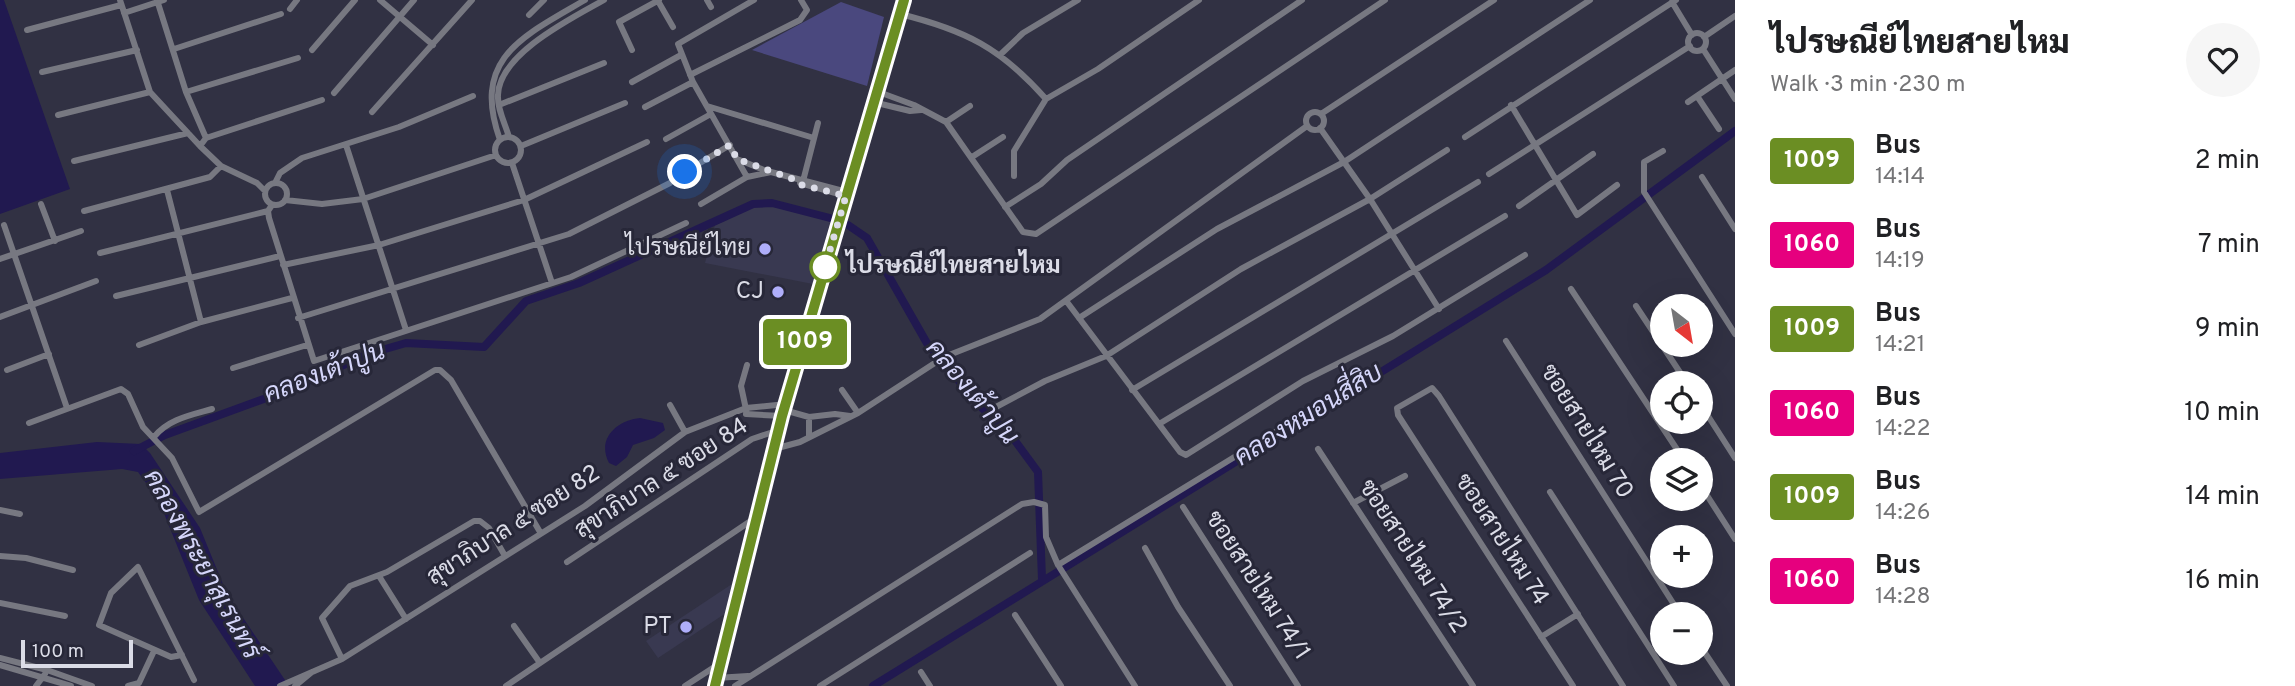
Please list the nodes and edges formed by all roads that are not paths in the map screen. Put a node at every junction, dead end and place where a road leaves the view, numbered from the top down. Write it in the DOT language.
graph roads {
  1 [pos="297,0"];
  2 [pos="355,0"];
  3 [pos="380,0"];
  4 [pos="414,0"];
  5 [pos="472,0"];
  6 [pos="544,0"];
  7 [pos="585,0"];
  8 [pos="604,0"];
  9 [pos="659,0"];
  10 [pos="754,0"];
  11 [pos="801,0"];
  12 [pos="904,0"];
  13 [pos="1078,0"];
  14 [pos="1199,0"];
  15 [pos="1302,0"];
  16 [pos="1385,0"];
  17 [pos="1494,0"];
  18 [pos="1590,0"];
  19 [pos="159,1"];
  20 [pos="1674,1"];
  21 [pos="120,3"];
  22 [pos="290,9"];
  23 [pos="124,13"];
  24 [pos="281,14"];
  25 [pos="900,14"];
  26 [pos="528,15"];
  27 [pos="1735,16"];
  28 [pos="400,17"];
  29 [pos="552,20"];
  30 [pos="673,27"];
  31 [pos="27,30"];
  32 [pos="555,31"];
  33 [pos="1692,35"];
  34 [pos="1704,37"];
  35 [pos="433,45"];
  36 [pos="1689,46"];
  37 [pos="174,49"];
  38 [pos="1703,49"];
  39 [pos="137,50"];
  40 [pos="313,50"];
  41 [pos="632,50"];
  42 [pos="1001,54"];
  43 [pos="681,55"];
  44 [pos="298,58"];
  45 [pos="604,63"];
  46 [pos="1735,70"];
  47 [pos="42,72"];
  48 [pos="692,78"];
  49 [pos="1722,79"];
  50 [pos="632,82"];
  51 [pos="150,92"];
  52 [pos="186,92"];
  53 [pos="334,93"];
  54 [pos="473,96"];
  55 [pos="875,96"];
  56 [pos="1697,96"];
  57 [pos="1046,99"];
  58 [pos="1735,99"];
  59 [pos="322,100"];
  60 [pos="1688,102"];
  61 [pos="625,103"];
  62 [pos="1511,104"];
  63 [pos="499,106"];
  64 [pos="707,106"];
  65 [pos="970,106"];
  66 [pos="645,107"];
  67 [pos="921,110"];
  68 [pos="372,112"];
  69 [pos="711,114"];
  70 [pos="1321,114"];
  71 [pos="58,115"];
  72 [pos="818,122"];
  73 [pos="946,122"];
  74 [pos="1307,126"];
  75 [pos="1320,128"];
  76 [pos="1718,129"];
  77 [pos="188,133"];
  78 [pos="1465,136"];
  79 [pos="509,137"];
  80 [pos="1003,137"];
  81 [pos="206,138"];
  82 [pos="814,138"];
  83 [pos="666,139"];
  84 [pos="500,140"];
  85 [pos="647,142"];
  86 [pos="1532,144"];
  87 [pos="346,145"];
  88 [pos="730,145"];
  89 [pos="200,146"];
  90 [pos="521,146"];
  91 [pos="1447,150"];
  92 [pos="1663,151"];
  93 [pos="1593,154"];
  94 [pos="496,155"];
  95 [pos="972,158"];
  96 [pos="737,159"];
  97 [pos="75,161"];
  98 [pos="1344,162"];
  99 [pos="513,163"];
  100 [pos="221,166"];
  101 [pos="685,172"];
  102 [pos="771,172"];
  103 [pos="1489,174"];
  104 [pos="1014,176"];
  105 [pos="747,177"];
  106 [pos="1702,177"];
  107 [pos="1556,180"];
  108 [pos="801,182"];
  109 [pos="1478,182"];
  110 [pos="275,183"];
  111 [pos="670,183"];
  112 [pos="1617,185"];
  113 [pos="167,190"];
  114 [pos="265,191"];
  115 [pos="846,194"];
  116 [pos="363,199"];
  117 [pos="1370,199"];
  118 [pos="285,200"];
  119 [pos="524,200"];
  120 [pos="41,204"];
  121 [pos="701,204"];
  122 [pos="1519,206"];
  123 [pos="1005,207"];
  124 [pos="270,208"];
  125 [pos="84,211"];
  126 [pos="1506,216"];
  127 [pos="686,223"];
  128 [pos="4,225"];
  129 [pos="1735,229"];
  130 [pos="81,232"];
  131 [pos="178,234"];
  132 [pos="1393,236"];
  133 [pos="55,241"];
  134 [pos="538,241"];
  135 [pos="379,245"];
  136 [pos="100,253"];
  137 [pos="14,254"];
  138 [pos="1525,255"];
  139 [pos="280,256"];
  140 [pos="0,259"];
  141 [pos="283,265"];
  142 [pos="1415,273"];
  143 [pos="190,279"];
  144 [pos="96,281"];
  145 [pos="552,283"];
  146 [pos="394,288"];
  147 [pos="1571,289"];
  148 [pos="116,296"];
  149 [pos="292,298"];
  150 [pos="1067,302"];
  151 [pos="31,304"];
  152 [pos="1636,306"];
  153 [pos="1439,309"];
  154 [pos="0,317"];
  155 [pos="298,318"];
  156 [pos="1079,318"];
  157 [pos="201,322"];
  158 [pos="406,330"];
  159 [pos="1735,334"];
  160 [pos="1506,341"];
  161 [pos="139,345"];
  162 [pos="307,345"];
  163 [pos="49,354"];
  164 [pos="1106,356"];
  165 [pos="747,365"];
  166 [pos="233,368"];
  167 [pos="7,370"];
  168 [pos="1679,371"];
  169 [pos="842,390"];
  170 [pos="1132,390"];
  171 [pos="670,405"];
  172 [pos="996,407"];
  173 [pos="67,408"];
  174 [pos="212,409"];
  175 [pos="784,410"];
  176 [pos="747,411"];
  177 [pos="855,415"];
  178 [pos="1303,415"];
  179 [pos="809,417"];
  180 [pos="29,423"];
  181 [pos="1159,424"];
  182 [pos="1713,424"];
  183 [pos="685,432"];
  184 [pos="778,434"];
  185 [pos="809,438"];
  186 [pos="156,439"];
  187 [pos="1676,448"];
  188 [pos="774,449"];
  189 [pos="1318,449"];
  190 [pos="1735,458"];
  191 [pos="1405,476"];
  192 [pos="1550,492"];
  193 [pos="1353,503"];
  194 [pos="1713,505"];
  195 [pos="1183,507"];
  196 [pos="0,510"];
  197 [pos="20,514"];
  198 [pos="757,517"];
  199 [pos="540,532"];
  200 [pos="1735,539"];
  201 [pos="1145,548"];
  202 [pos="1030,553"];
  203 [pos="0,556"];
  204 [pos="505,556"];
  205 [pos="567,562"];
  206 [pos="1058,566"];
  207 [pos="73,570"];
  208 [pos="379,576"];
  209 [pos="1672,602"];
  210 [pos="0,603"];
  211 [pos="1578,614"];
  212 [pos="1015,615"];
  213 [pos="65,616"];
  214 [pos="406,619"];
  215 [pos="514,626"];
  216 [pos="1541,637"];
  217 [pos="154,651"];
  218 [pos="182,655"];
  219 [pos="0,658"];
  220 [pos="342,659"];
  221 [pos="540,663"];
  222 [pos="721,663"];
  223 [pos="0,665"];
  224 [pos="1713,665"];
  225 [pos="314,671"];
  226 [pos="921,672"];
  227 [pos="750,676"];
  228 [pos="49,677"];
  229 [pos="194,680"];
  230 [pos="716,682"];
  231 [pos="140,685"];
  232 [pos="36,686"];
  233 [pos="71,686"];
  234 [pos="92,686"];
  235 [pos="128,686"];
  236 [pos="280,686"];
  237 [pos="295,686"];
  238 [pos="506,686"];
  239 [pos="685,686"];
  240 [pos="735,686"];
  241 [pos="820,686"];
  242 [pos="930,686"];
  243 [pos="1061,686"];
  244 [pos="1135,686"];
  245 [pos="1230,686"];
  246 [pos="1298,686"];
  247 [pos="1473,686"];
  248 [pos="1573,686"];
  249 [pos="1623,686"];
  250 [pos="1674,686"];
  251 [pos="1727,686"];
  1 -- 22 [label="street"];
  2 -- 40 [label="street"];
  3 -- 28 [label="street"];
  4 -- 28 [label="street"];
  5 -- 35 [label="street"];
  6 -- 26 [label="street"];
  7 -- 29 [label="street"];
  8 -- 32 [label="street"];
  9 -- 30 [label="street"];
  9 -- 41 [label="street"];
  10 -- 43 [label="street"];
  11 -- 48 [label="street"];
  12 -- 25 [label="main road"];
  13 -- 42 [label="street"];
  14 -- 57 [label="street"];
  15 -- 123 [label="street"];
  16 -- 123 [label="street"];
  17 -- 70 [label="street"];
  18 -- 98 [label="street"];
  19 -- 23 [label="street"];
  19 -- 37 [label="street"];
  20 -- 33 [label="street"];
  20 -- 62 [label="street"];
  21 -- 23 [label="street"];
  21 -- 31 [label="street"];
  23 -- 39 [label="street"];
  24 -- 37 [label="street"];
  25 -- 42 [label="street"];
  25 -- 55 [label="main road"];
  27 -- 34 [label="street"];
  28 -- 35 [label="street"];
  28 -- 53 [label="street"];
  29 -- 32 [label="street"];
  29 -- 84 [label="street"];
  32 -- 63 [label="street"];
  33 -- 34 [label="street"];
  33 -- 36 [label="street"];
  34 -- 38 [label="street"];
  35 -- 68 [label="street"];
  36 -- 38 [label="street"];
  36 -- 86 [label="street"];
  37 -- 52 [label="street"];
  38 -- 49 [label="street"];
  39 -- 47 [label="street"];
  39 -- 51 [label="street"];
  42 -- 57 [label="street"];
  43 -- 48 [label="street"];
  43 -- 50 [label="street"];
  44 -- 52 [label="street"];
  45 -- 63 [label="street"];
  46 -- 49 [label="street"];
  48 -- 64 [label="street"];
  48 -- 66 [label="street"];
  49 -- 56 [label="street"];
  49 -- 58 [label="street"];
  51 -- 71 [label="street"];
  51 -- 77 [label="street"];
  52 -- 81 [label="street"];
  54 -- 87 [label="street"];
  55 -- 67 [label="street"];
  55 -- 67 [label="street"];
  55 -- 115 [label="main road"];
  56 -- 60 [label="street"];
  56 -- 76 [label="street"];
  57 -- 104 [label="street"];
  59 -- 81 [label="street"];
  61 -- 90 [label="street"];
  62 -- 78 [label="street"];
  62 -- 86 [label="street"];
  63 -- 79 [label="street"];
  64 -- 69 [label="street"];
  64 -- 82 [label="street"];
  65 -- 73 [label="street"];
  67 -- 73 [label="street"];
  69 -- 83 [label="street"];
  69 -- 88 [label="street"];
  70 -- 74 [label="street"];
  70 -- 75 [label="street"];
  72 -- 82 [label="street"];
  73 -- 95 [label="street"];
  74 -- 75 [label="street"];
  74 -- 150 [label="street"];
  75 -- 98 [label="street"];
  77 -- 89 [label="street"];
  77 -- 97 [label="street"];
  79 -- 84 [label="street"];
  79 -- 90 [label="street"];
  80 -- 95 [label="street"];
  81 -- 89 [label="street"];
  82 -- 108 [label="street"];
  84 -- 94 [label="street"];
  85 -- 119 [label="street"];
  86 -- 103 [label="street"];
  86 -- 107 [label="street"];
  87 -- 110 [label="street"];
  87 -- 116 [label="street"];
  88 -- 96 [label="street"];
  88 -- 101 [label="street"];
  89 -- 100 [label="street"];
  90 -- 99 [label="street"];
  91 -- 117 [label="street"];
  92 -- 159 [label="street"];
  93 -- 107 [label="street"];
  94 -- 99 [label="street"];
  94 -- 116 [label="street"];
  95 -- 123 [label="street"];
  96 -- 102 [label="street"];
  96 -- 105 [label="street"];
  98 -- 117 [label="street"];
  98 -- 156 [label="street"];
  99 -- 119 [label="street"];
  100 -- 113 [label="street"];
  100 -- 114 [label="street"];
  102 -- 105 [label="street"];
  102 -- 108 [label="street"];
  105 -- 121 [label="street"];
  106 -- 129 [label="street"];
  107 -- 112 [label="street"];
  107 -- 122 [label="street"];
  108 -- 115 [label="street"];
  109 -- 132 [label="street"];
  110 -- 114 [label="street"];
  110 -- 118 [label="street"];
  111 -- 134 [label="street"];
  113 -- 125 [label="street"];
  113 -- 131 [label="street"];
  114 -- 124 [label="street"];
  115 -- 175 [label="main road"];
  116 -- 118 [label="street"];
  116 -- 135 [label="street"];
  117 -- 132 [label="street"];
  117 -- 164 [label="street"];
  118 -- 124 [label="street"];
  119 -- 134 [label="street"];
  119 -- 135 [label="street"];
  120 -- 133 [label="street"];
  124 -- 131 [label="street"];
  124 -- 139 [label="street"];
  126 -- 142 [label="street"];
  127 -- 145 [label="street"];
  128 -- 137 [label="street"];
  130 -- 133 [label="street"];
  131 -- 136 [label="street"];
  131 -- 143 [label="street"];
  132 -- 142 [label="street"];
  132 -- 170 [label="street"];
  133 -- 137 [label="street"];
  134 -- 145 [label="street"];
  134 -- 146 [label="street"];
  135 -- 141 [label="street"];
  135 -- 146 [label="street"];
  137 -- 140 [label="street"];
  137 -- 151 [label="street"];
  138 -- 153 [label="street"];
  139 -- 141 [label="street"];
  139 -- 143 [label="street"];
  141 -- 149 [label="street"];
  142 -- 153 [label="street"];
  142 -- 181 [label="street"];
  143 -- 148 [label="street"];
  143 -- 157 [label="street"];
  144 -- 151 [label="street"];
  145 -- 158 [label="street"];
  146 -- 155 [label="street"];
  146 -- 158 [label="street"];
  147 -- 187 [label="street"];
  149 -- 155 [label="street"];
  149 -- 157 [label="street"];
  150 -- 156 [label="street"];
  150 -- 177 [label="street"];
  151 -- 154 [label="street"];
  151 -- 163 [label="street"];
  152 -- 168 [label="street"];
  153 -- 181 [label="street"];
  155 -- 162 [label="street"];
  156 -- 164 [label="street"];
  157 -- 161 [label="street"];
  158 -- 162 [label="street"];
  160 -- 209 [label="street, ซอยสายไหม 70"];
  162 -- 166 [label="street"];
  163 -- 167 [label="street"];
  163 -- 173 [label="street"];
  164 -- 170 [label="street"];
  164 -- 172 [label="street"];
  165 -- 176 [label="street"];
  169 -- 177 [label="street"];
  170 -- 181 [label="street"];
  171 -- 183 [label="street"];
  173 -- 180 [label="street"];
  173 -- 186 [label="street"];
  174 -- 186 [label="street"];
  175 -- 176 [label="street, สุขาภิบาล ๕ ซอย 82"];
  175 -- 176 [label="street, สุขาภิบาล ๕ ซอย 82"];
  175 -- 179 [label="street"];
  175 -- 184 [label="main road"];
  176 -- 183 [label="street, สุขาภิบาล ๕ ซอย 82"];
  177 -- 179 [label="street"];
  177 -- 185 [label="street"];
  178 -- 206 [label="street"];
  179 -- 185 [label="street"];
  182 -- 190 [label="street"];
  183 -- 199 [label="street, สุขาภิบาล ๕ ซอย 82"];
  184 -- 188 [label="main road"];
  184 -- 205 [label="street, สุขาภิบาล ๕ ซอย 84"];
  185 -- 188 [label="street"];
  186 -- 199 [label="street, สุขาภิบาล ๕ ซอย 84"];
  188 -- 198 [label="main road"];
  189 -- 193 [label="street, ซอยสายไหม 74/2"];
  191 -- 193 [label="street"];
  192 -- 250 [label="street"];
  193 -- 247 [label="street, ซอยสายไหม 74/2"];
  194 -- 200 [label="street"];
  195 -- 246 [label="street, ซอยสายไหม 74/1"];
  196 -- 197 [label="street"];
  198 -- 221 [label="street"];
  198 -- 222 [label="main road"];
  199 -- 204 [label="street, สุขาภิบาล ๕ ซอย 82"];
  201 -- 245 [label="street"];
  202 -- 241 [label="street"];
  203 -- 207 [label="street"];
  204 -- 208 [label="street"];
  204 -- 214 [label="street, สุขาภิบาล ๕ ซอย 82"];
  206 -- 227 [label="street"];
  206 -- 244 [label="street"];
  208 -- 214 [label="street"];
  208 -- 220 [label="street"];
  210 -- 213 [label="street"];
  211 -- 216 [label="street"];
  211 -- 216 [label="street, ซอยสายไหม 74"];
  211 -- 249 [label="street"];
  212 -- 243 [label="street"];
  214 -- 220 [label="street, สุขาภิบาล ๕ ซอย 82"];
  215 -- 221 [label="street"];
  216 -- 248 [label="street, ซอยสายไหม 74"];
  217 -- 218 [label="street"];
  217 -- 218 [label="street"];
  217 -- 231 [label="street"];
  218 -- 229 [label="street"];
  219 -- 228 [label="street"];
  220 -- 225 [label="street, สุขาภิบาล ๕ ซอย 82"];
  221 -- 238 [label="street"];
  222 -- 230 [label="main road"];
  222 -- 239 [label="street"];
  223 -- 228 [label="street"];
  224 -- 251 [label="street"];
  225 -- 236 [label="street, สุขาภิบาล ๕ ซอย 82"];
  225 -- 237 [label="street, สุขาภิบาล ๕ ซอย 82"];
  226 -- 242 [label="street"];
  227 -- 230 [label="street"];
  227 -- 240 [label="street"];
  228 -- 232 [label="street"];
  228 -- 233 [label="street"];
  228 -- 234 [label="street"];
  231 -- 235 [label="street"];
}
